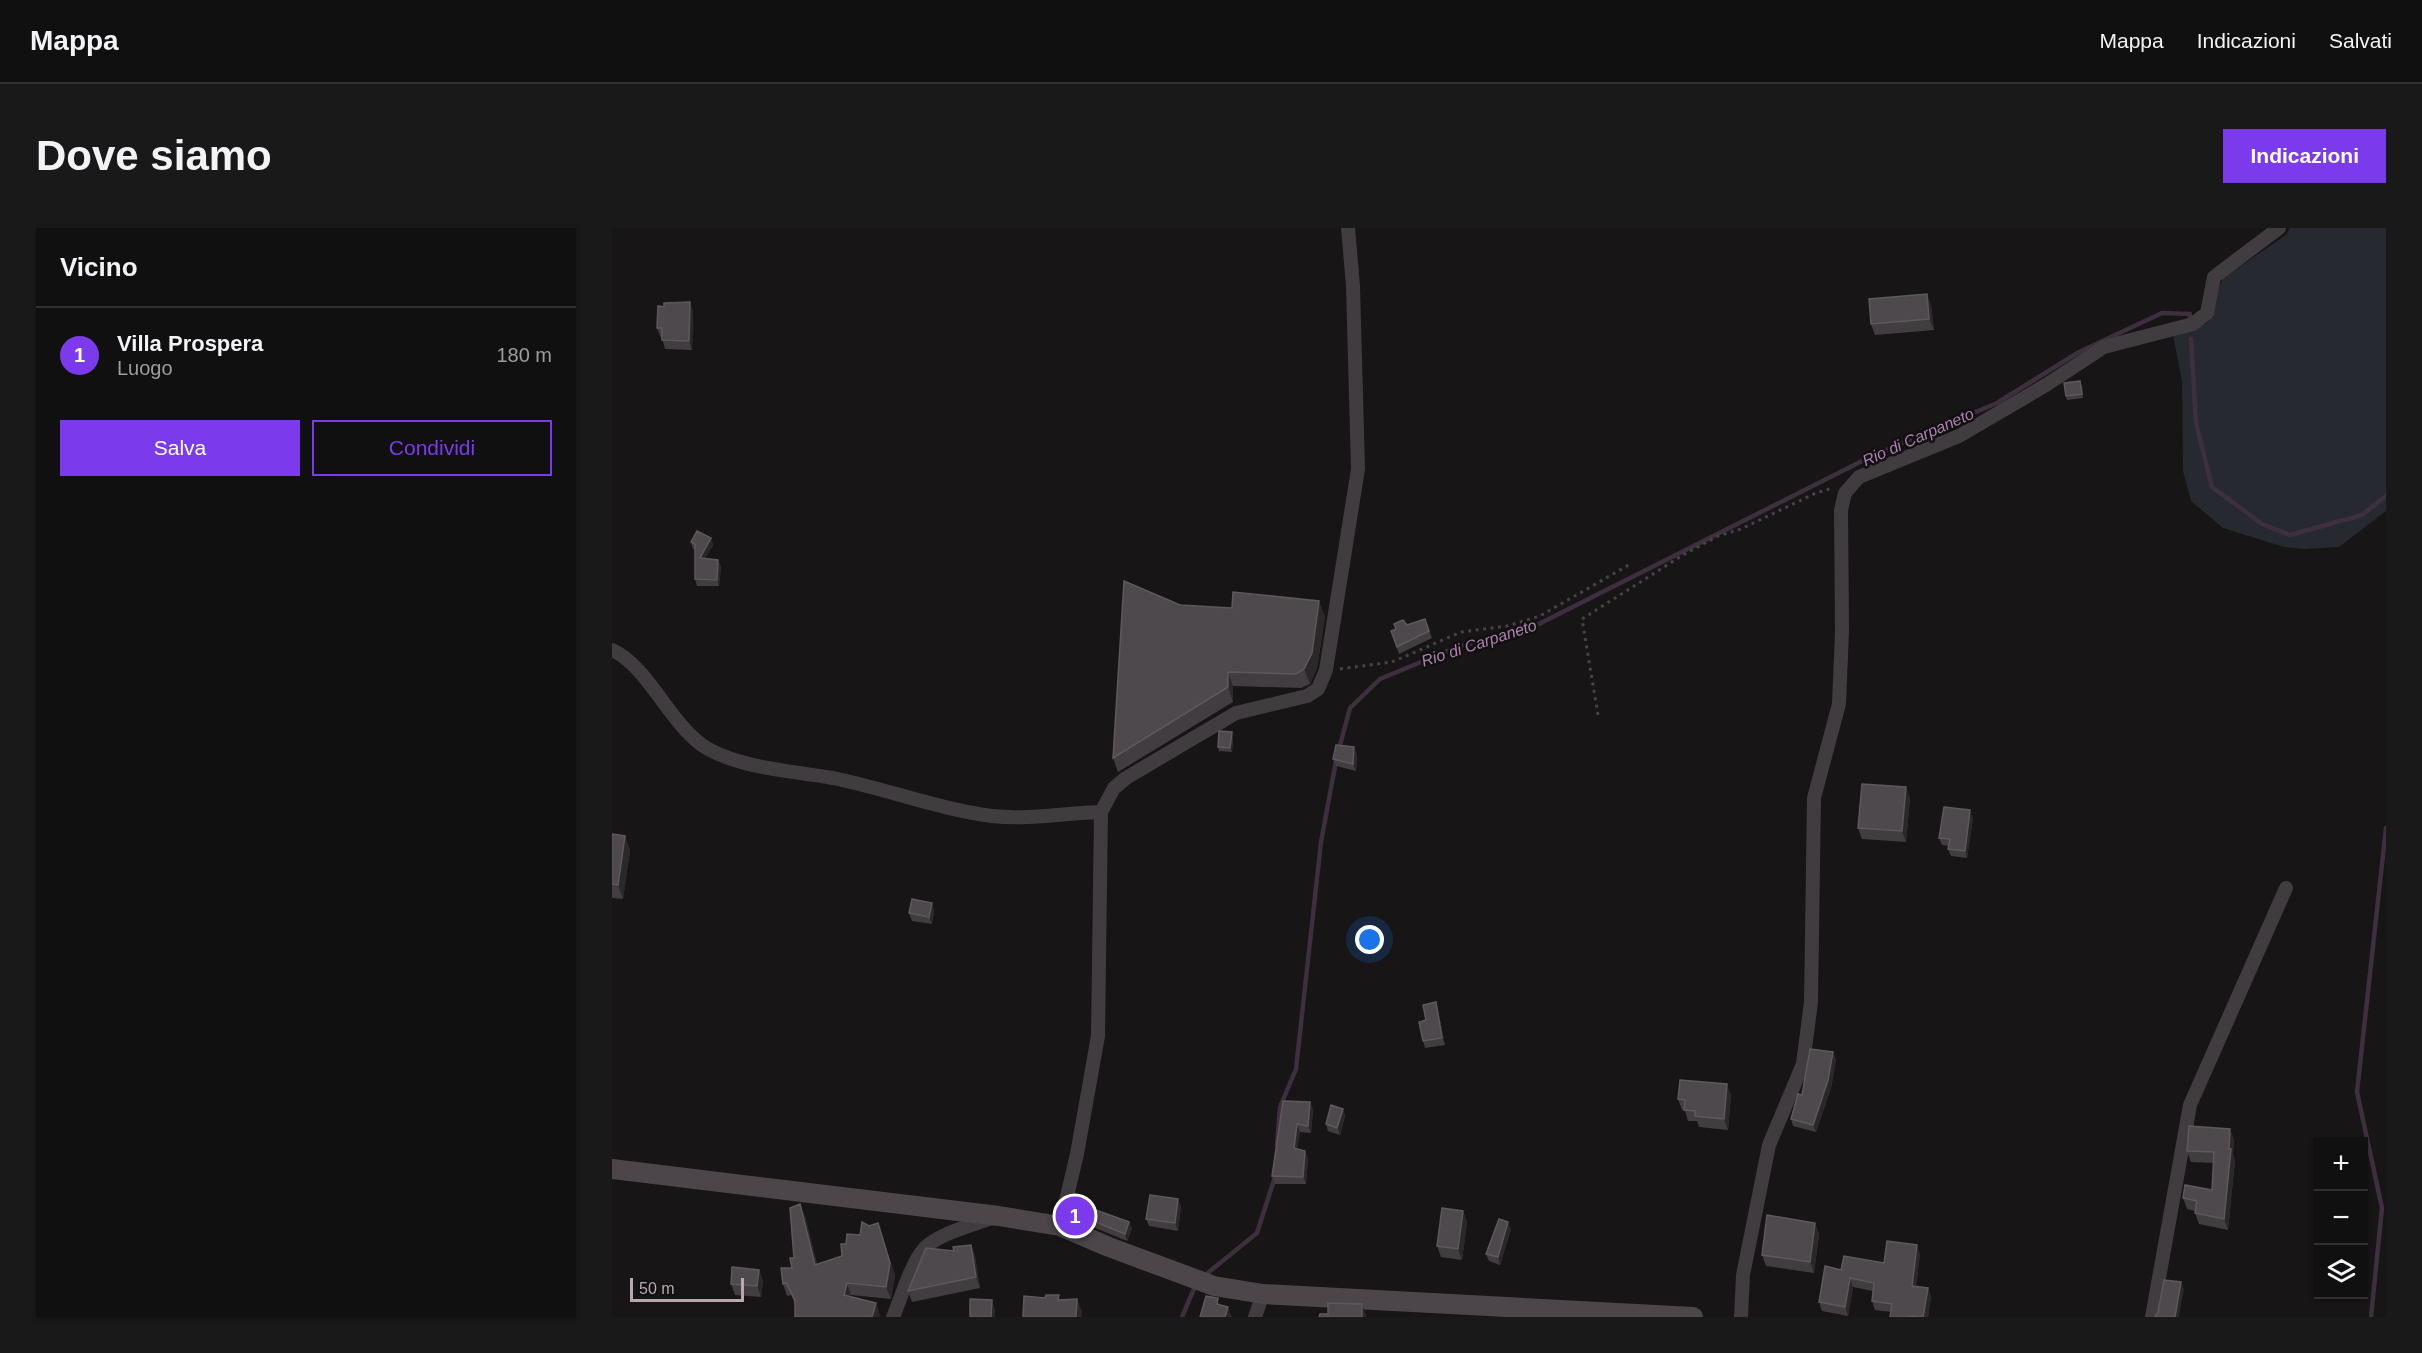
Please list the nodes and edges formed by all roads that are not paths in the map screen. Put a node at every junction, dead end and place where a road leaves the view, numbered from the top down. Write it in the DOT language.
graph roads {
  1 [pos="1348,228"];
  2 [pos="2279,228"];
  3 [pos="612,650"];
  4 [pos="1101,812"];
  5 [pos="2286,888"];
  6 [pos="612,1169"];
  7 [pos="999,1216"];
  8 [pos="1060,1226"];
  9 [pos="1263,1294"];
  10 [pos="1530,1312"];
  11 [pos="893,1317"];
  12 [pos="1256,1317"];
  13 [pos="1693,1317"];
  14 [pos="1742,1317"];
  15 [pos="2152,1317"];
  1 -- 4 [label="street"];
  2 -- 14 [label="street"];
  3 -- 4 [label="street"];
  4 -- 8 [label="street"];
  5 -- 15 [label="street"];
  6 -- 7 [label="main road"];
  7 -- 8 [label="main road"];
  7 -- 11 [label="street"];
  8 -- 9 [label="main road"];
  9 -- 10 [label="main road"];
  9 -- 12 [label="street"];
  10 -- 13 [label="main road"];
}
